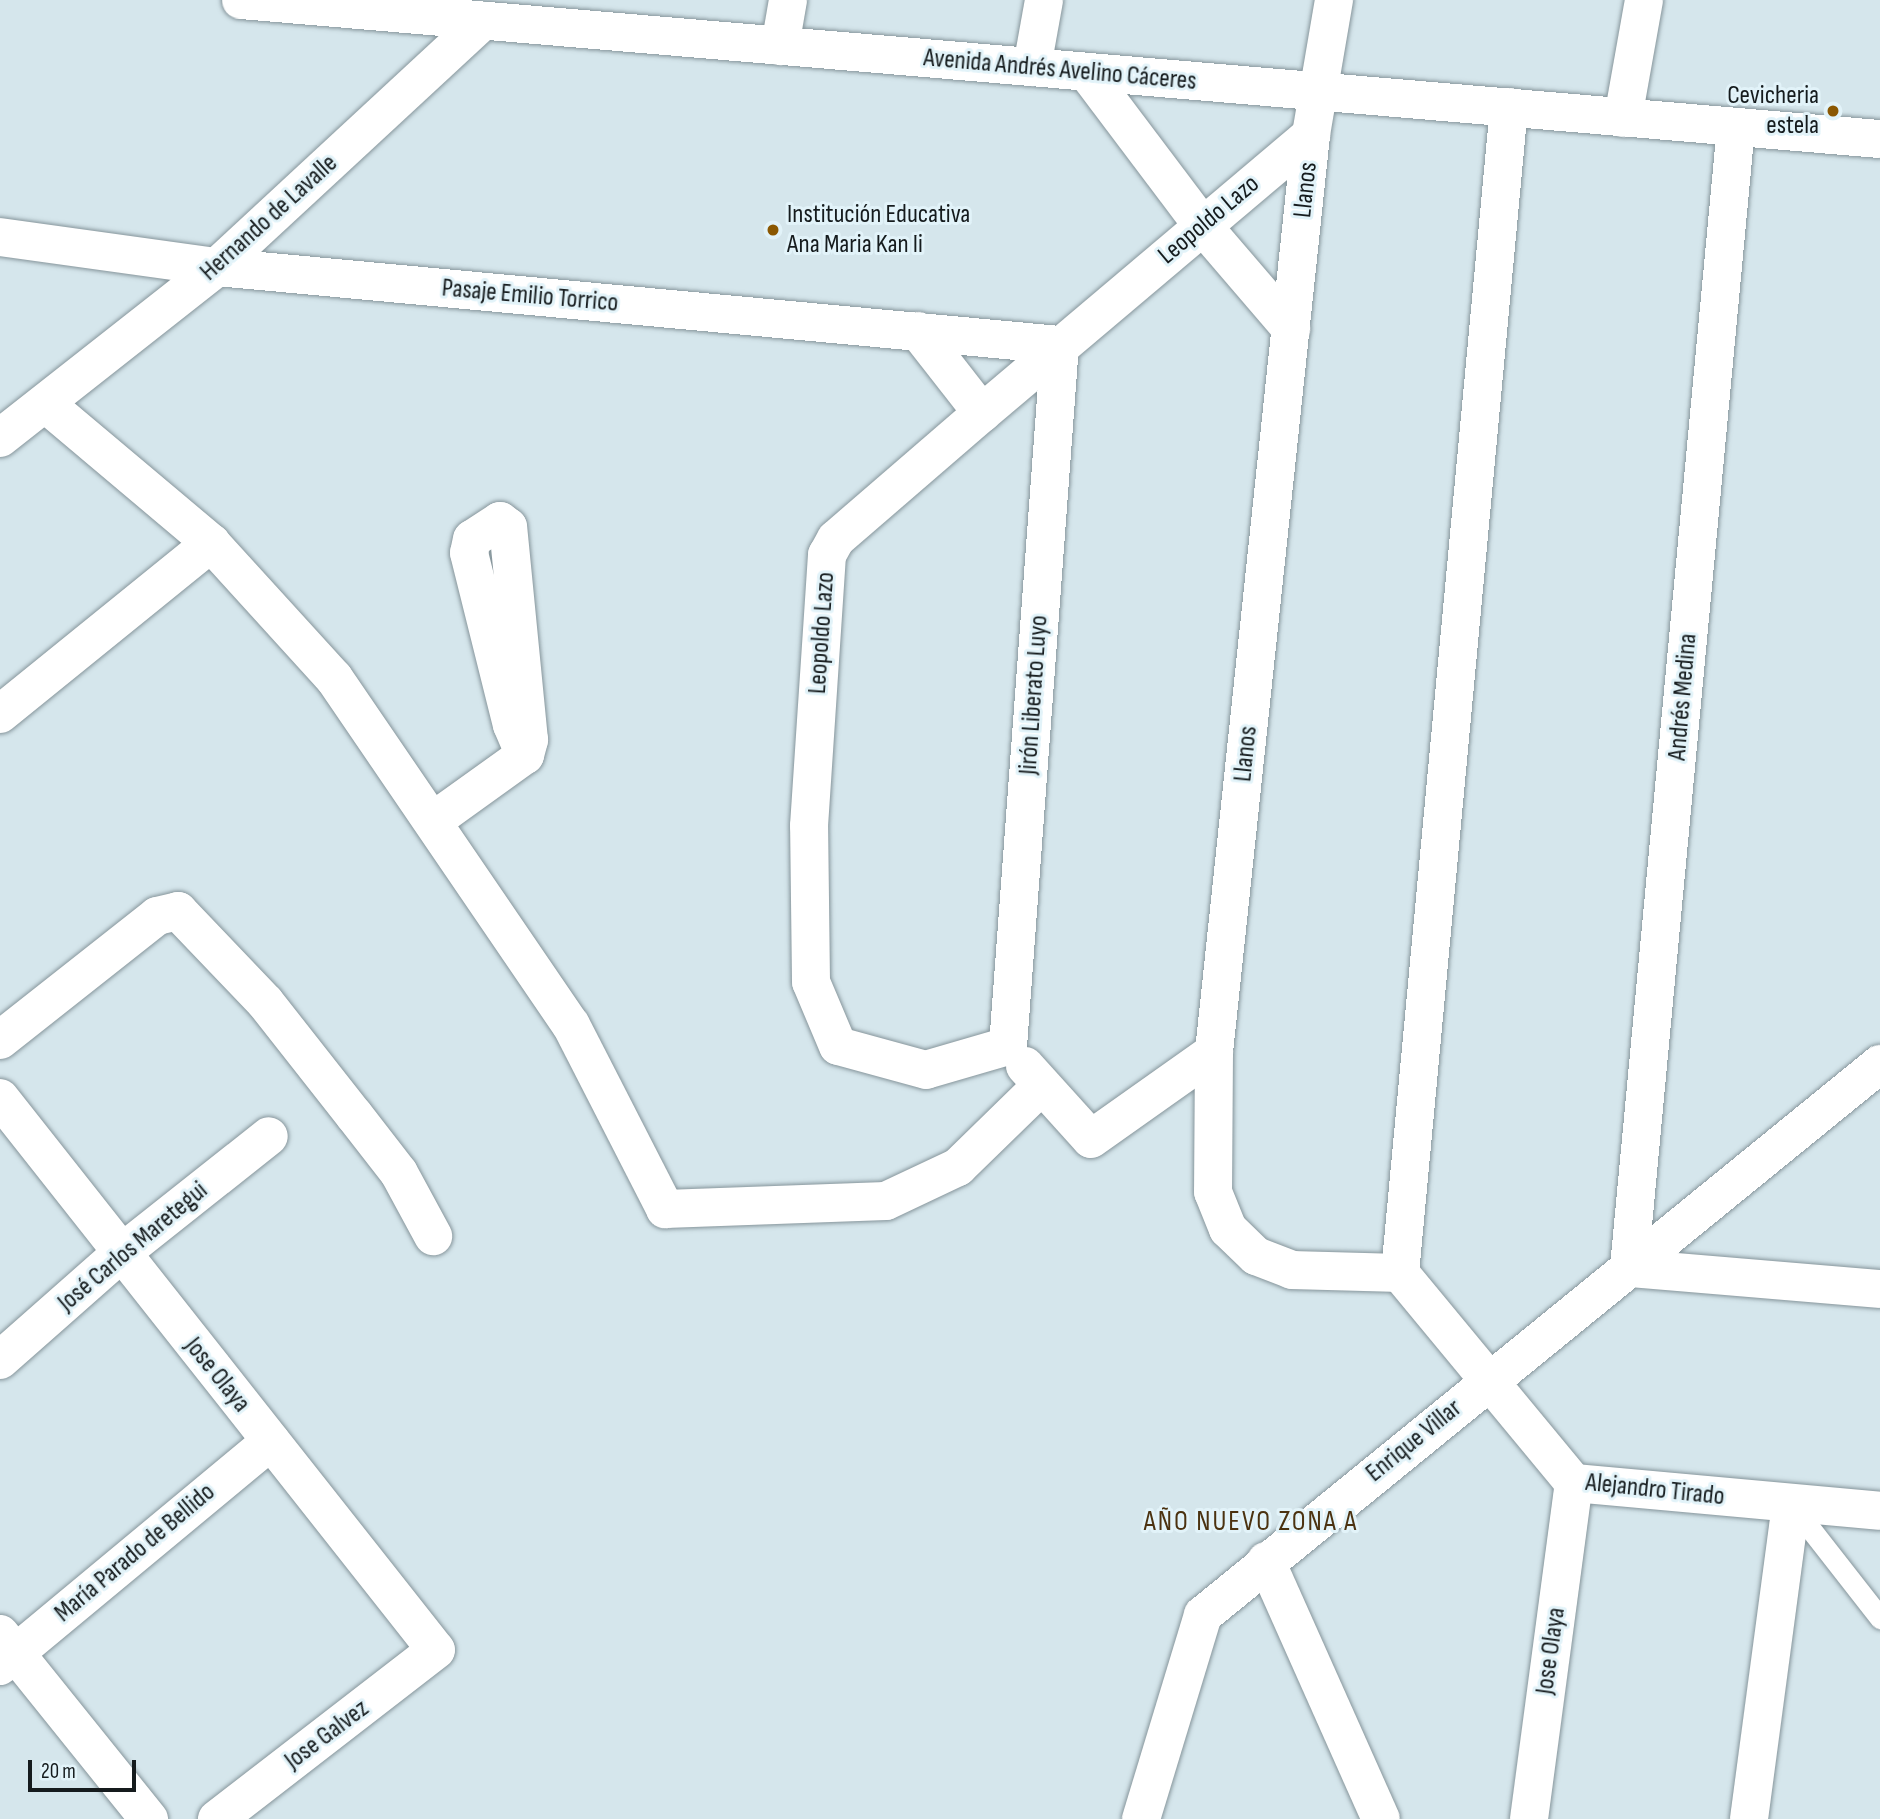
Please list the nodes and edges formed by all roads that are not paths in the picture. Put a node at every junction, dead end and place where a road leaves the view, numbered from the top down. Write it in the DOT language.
graph roads {
  1 [pos="249,0"];
  2 [pos="788,0"];
  3 [pos="1044,0"];
  4 [pos="1334,0"];
  5 [pos="1643,0"];
  6 [pos="526,12"];
  7 [pos="483,21"];
  8 [pos="780,46"];
  9 [pos="1032,67"];
  10 [pos="1090,75"];
  11 [pos="1317,91"];
  12 [pos="1509,107"];
  13 [pos="1623,118"];
  14 [pos="1736,127"];
  15 [pos="1311,135"];
  16 [pos="1880,139"];
  17 [pos="1202,225"];
  18 [pos="0,237"];
  19 [pos="217,267"];
  20 [pos="1291,329"];
  21 [pos="918,331"];
  22 [pos="1060,345"];
  23 [pos="46,404"];
  24 [pos="982,413"];
  25 [pos="0,438"];
  26 [pos="211,543"];
  27 [pos="0,714"];
  28 [pos="524,755"];
  29 [pos="433,821"];
  30 [pos="0,1040"];
  31 [pos="1008,1046"];
  32 [pos="1214,1052"];
  33 [pos="1880,1064"];
  34 [pos="1042,1085"];
  35 [pos="0,1098"];
  36 [pos="269,1136"];
  37 [pos="433,1236"];
  38 [pos="119,1255"];
  39 [pos="1629,1268"];
  40 [pos="1401,1273"];
  41 [pos="1880,1289"];
  42 [pos="0,1360"];
  43 [pos="1489,1381"];
  44 [pos="271,1441"];
  45 [pos="1574,1483"];
  46 [pos="1791,1504"];
  47 [pos="1880,1511"];
  48 [pos="1266,1561"];
  49 [pos="1880,1618"];
  50 [pos="5,1650"];
  51 [pos="436,1650"];
  52 [pos="149,1819"];
  53 [pos="217,1819"];
  54 [pos="1141,1819"];
  55 [pos="1381,1819"];
  56 [pos="1529,1819"];
  57 [pos="1749,1819"];
  1 -- 7 [label="street, Avenida Andrés Avelino Cáceres"];
  2 -- 8 [label="street"];
  3 -- 9 [label="street"];
  4 -- 11 [label="street, Llanos"];
  5 -- 13 [label="street"];
  6 -- 7 [label="street, Avenida Andrés Avelino Cáceres"];
  6 -- 8 [label="street, Avenida Andrés Avelino Cáceres"];
  7 -- 19 [label="street, Hernando de Lavalle"];
  8 -- 9 [label="street, Avenida Andrés Avelino Cáceres"];
  9 -- 10 [label="street, Avenida Andrés Avelino Cáceres"];
  10 -- 11 [label="street, Avenida Andrés Avelino Cáceres"];
  10 -- 17 [label="street"];
  11 -- 12 [label="street, Avenida Andrés Avelino Cáceres"];
  11 -- 15 [label="street, Llanos"];
  12 -- 13 [label="street, Avenida Andrés Avelino Cáceres"];
  12 -- 40 [label="street"];
  13 -- 14 [label="street, Avenida Andrés Avelino Cáceres"];
  14 -- 16 [label="street, Avenida Andrés Avelino Cáceres"];
  14 -- 39 [label="street, Andrés Medina"];
  15 -- 17 [label="street, Leopoldo Lazo"];
  15 -- 20 [label="street, Llanos"];
  17 -- 20 [label="street"];
  17 -- 22 [label="street, Leopoldo Lazo"];
  18 -- 19 [label="street, Pasaje Emilio Torrico"];
  19 -- 21 [label="street, Pasaje Emilio Torrico"];
  19 -- 23 [label="street, Hernando de Lavalle"];
  20 -- 32 [label="street, Llanos"];
  21 -- 22 [label="street, Pasaje Emilio Torrico"];
  21 -- 24 [label="street"];
  22 -- 24 [label="street, Leopoldo Lazo"];
  22 -- 31 [label="street, Jirón Liberato Luyo"];
  23 -- 25 [label="street"];
  23 -- 26 [label="street"];
  24 -- 31 [label="street, Leopoldo Lazo"];
  26 -- 27 [label="street"];
  26 -- 29 [label="street"];
  28 -- 28 [label="street"];
  28 -- 29 [label="street"];
  29 -- 34 [label="street"];
  30 -- 37 [label="street"];
  31 -- 34 [label="street"];
  32 -- 34 [label="street"];
  32 -- 40 [label="street, Llanos"];
  33 -- 39 [label="street, Enrique Villar"];
  35 -- 38 [label="street, Jose Olaya"];
  36 -- 38 [label="street, José Carlos Maretegui"];
  38 -- 42 [label="street, José Carlos Maretegui"];
  38 -- 44 [label="street, Jose Olaya"];
  39 -- 41 [label="street"];
  39 -- 43 [label="street, Enrique Villar"];
  40 -- 43 [label="street, Alejandro Tirado"];
  43 -- 45 [label="street, Alejandro Tirado"];
  43 -- 48 [label="street, Enrique Villar"];
  44 -- 50 [label="street, María Parado de Bellido"];
  44 -- 51 [label="street, Jose Olaya"];
  45 -- 46 [label="street, Alejandro Tirado"];
  45 -- 56 [label="street, Jose Olaya"];
  46 -- 47 [label="street, Alejandro Tirado"];
  46 -- 49 [label="lane"];
  46 -- 57 [label="street"];
  48 -- 54 [label="street, Enrique Villar"];
  48 -- 55 [label="street"];
  50 -- 52 [label="street"];
  51 -- 53 [label="street, Jose Galvez"];
}
